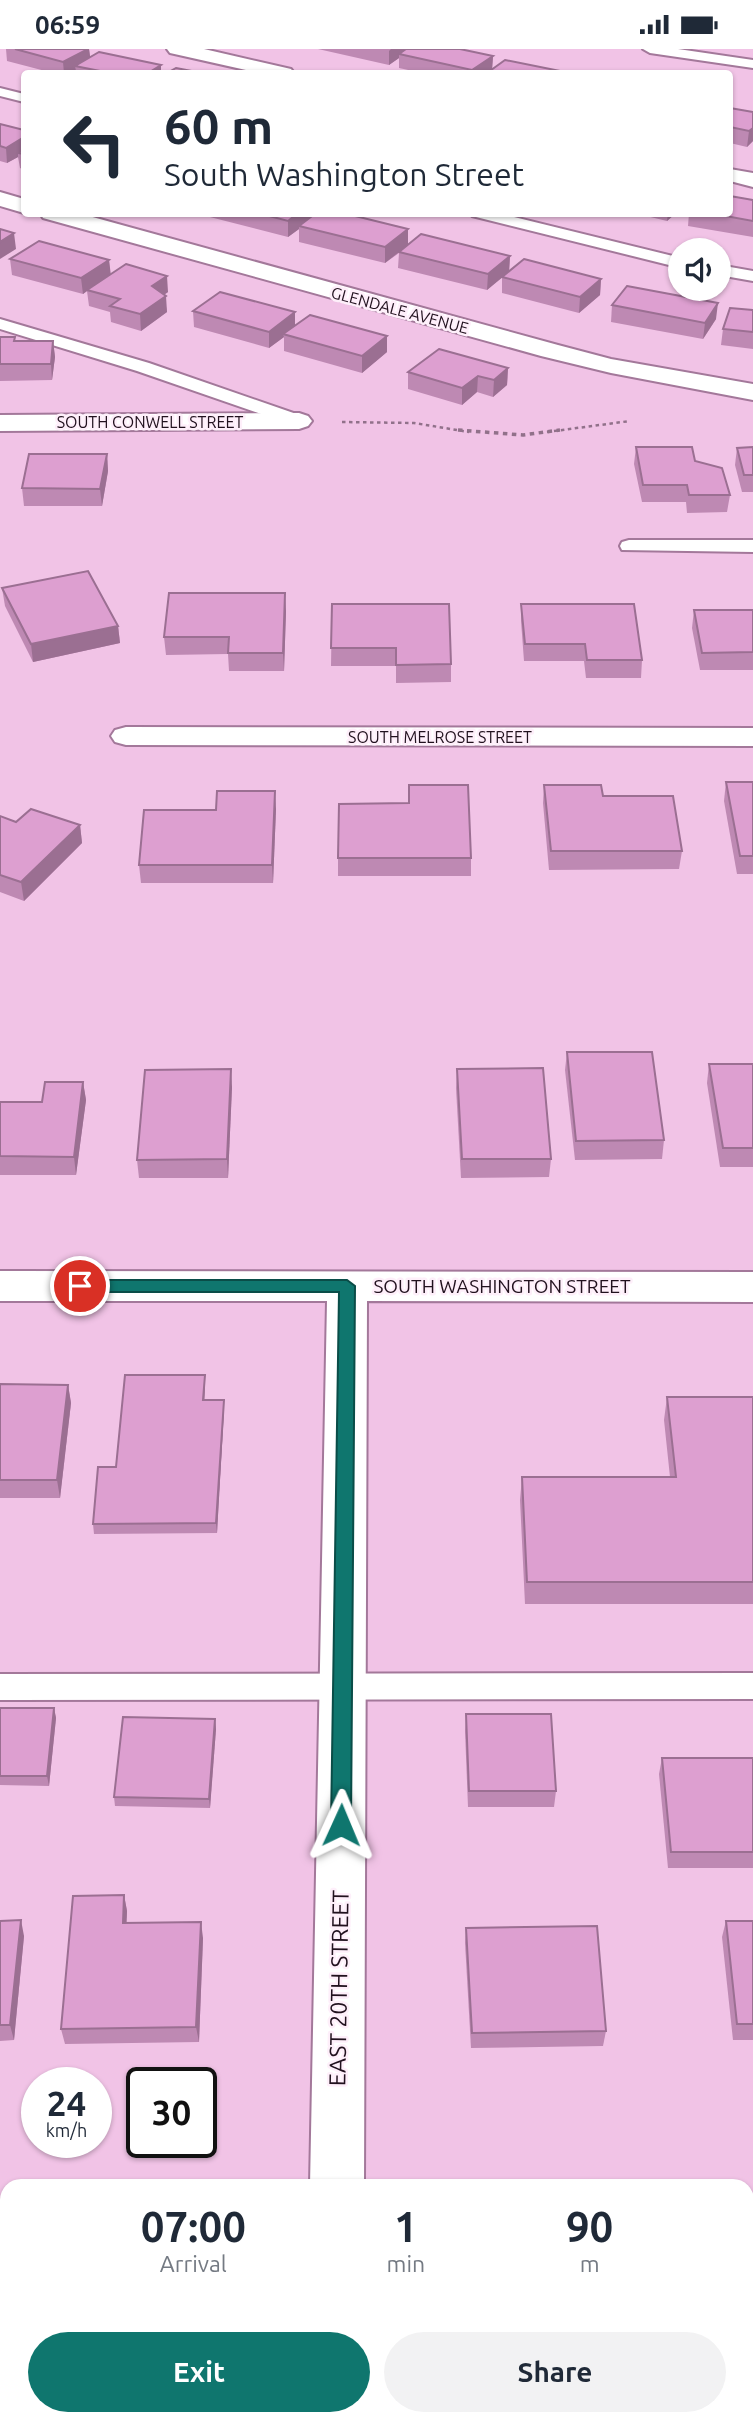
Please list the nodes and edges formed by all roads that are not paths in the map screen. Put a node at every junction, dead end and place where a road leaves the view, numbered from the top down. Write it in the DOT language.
graph roads {
  1 [pos="177,49"];
  2 [pos="650,49"];
  3 [pos="753,64"];
  4 [pos="271,70"];
  5 [pos="0,92"];
  6 [pos="21,97"];
  7 [pos="733,177"];
  8 [pos="753,180"];
  9 [pos="0,199"];
  10 [pos="21,205"];
  11 [pos="65,217"];
  12 [pos="493,217"];
  13 [pos="668,260"];
  14 [pos="731,272"];
  15 [pos="753,276"];
  16 [pos="0,324"];
  17 [pos="753,392"];
  18 [pos="299,421"];
  19 [pos="0,423"];
  20 [pos="629,546"];
  21 [pos="753,546"];
  22 [pos="127,736"];
  23 [pos="753,737"];
  24 [pos="0,1286"];
  25 [pos="347,1286"];
  26 [pos="753,1287"];
  27 [pos="343,1686"];
  28 [pos="753,1686"];
  29 [pos="0,1687"];
  30 [pos="337,2179"];
  1 -- 4 [label="street"];
  2 -- 3 [label="lane"];
  5 -- 6 [label="lane"];
  7 -- 8 [label="street"];
  9 -- 10 [label="street"];
  11 -- 17 [label="street, GLENDALE AVENUE"];
  12 -- 13 [label="lane"];
  14 -- 15 [label="lane"];
  16 -- 18 [label="lane"];
  18 -- 19 [label="street, SOUTH CONWELL STREET"];
  20 -- 21 [label="lane"];
  22 -- 23 [label="street, SOUTH MELROSE STREET"];
  24 -- 25 [label="street, SOUTH WASHINGTON STREET"];
  25 -- 26 [label="street, SOUTH WASHINGTON STREET"];
  25 -- 27 [label="street, EAST 20TH STREET"];
  27 -- 28 [label="lane"];
  27 -- 29 [label="lane"];
  27 -- 30 [label="street, EAST 20TH STREET"];
}
